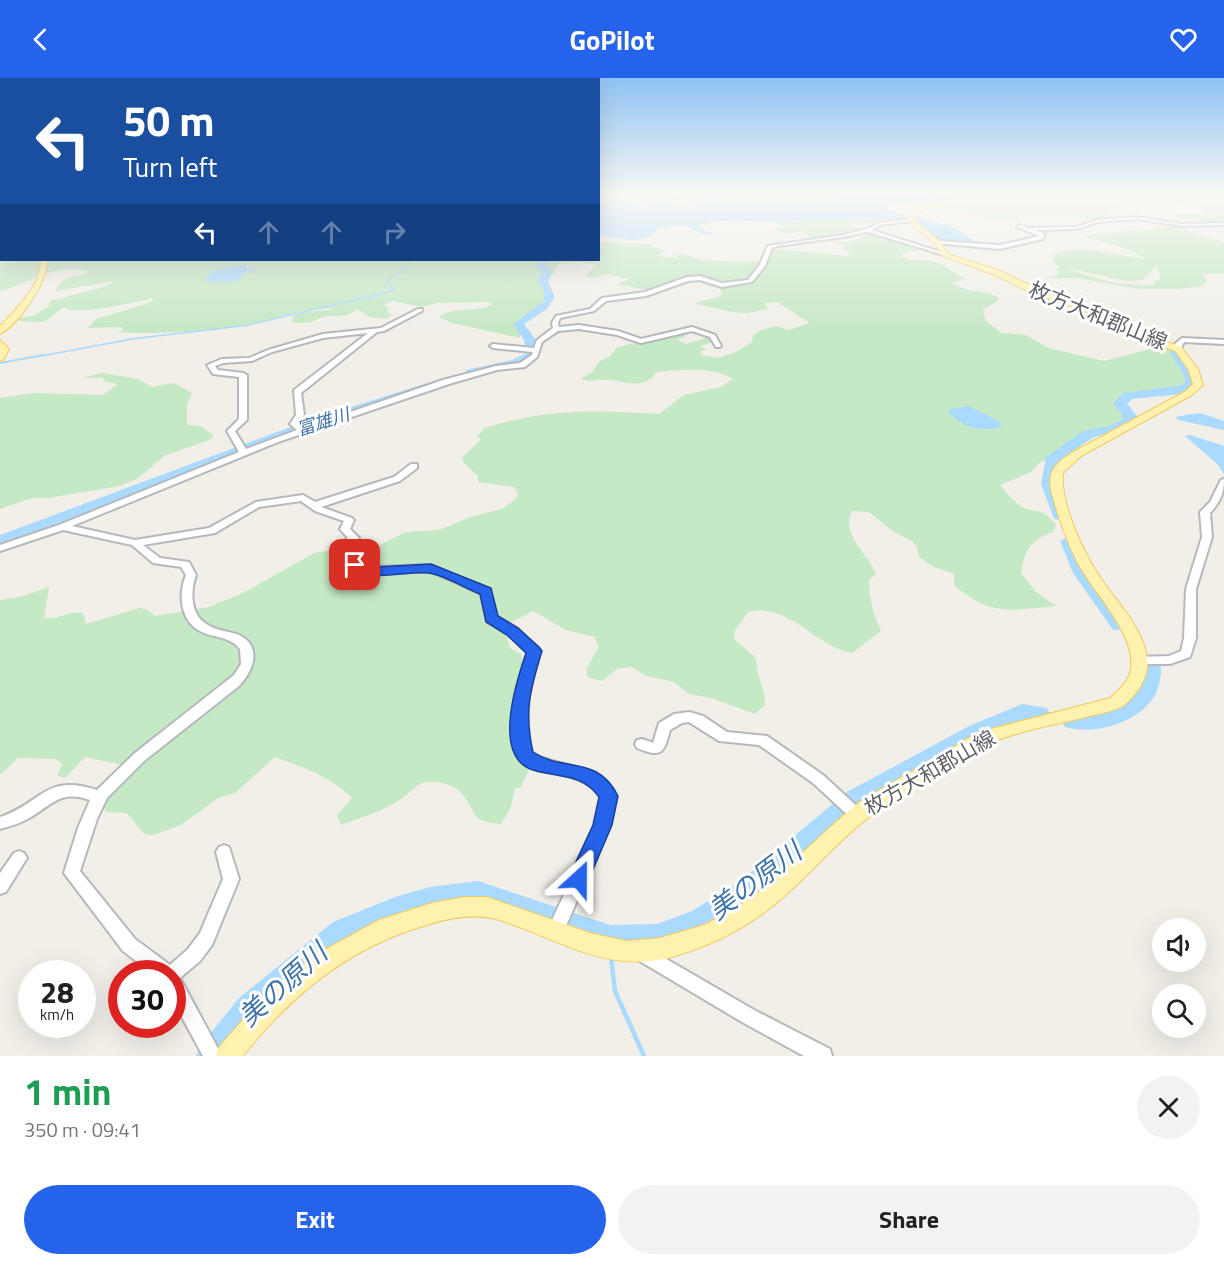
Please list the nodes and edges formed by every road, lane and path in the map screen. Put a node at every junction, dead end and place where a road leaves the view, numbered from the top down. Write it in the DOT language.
graph roads {
  1 [pos="812,240"];
  2 [pos="898,240"];
  3 [pos="934,240"];
  4 [pos="1034,240"];
  5 [pos="938,243"];
  6 [pos="945,255"];
  7 [pos="44,261"];
  8 [pos="420,310"];
  9 [pos="556,329"];
  10 [pos="376,330"];
  11 [pos="0,331"];
  12 [pos="1224,342"];
  13 [pos="0,343"];
  14 [pos="494,346"];
  15 [pos="718,346"];
  16 [pos="1178,349"];
  17 [pos="537,350"];
  18 [pos="0,358"];
  19 [pos="301,429"];
  20 [pos="243,452"];
  21 [pos="414,466"];
  22 [pos="1224,482"];
  23 [pos="317,506"];
  24 [pos="62,527"];
  25 [pos="135,543"];
  26 [pos="0,548"];
  27 [pos="1138,661"];
  28 [pos="642,744"];
  29 [pos="100,797"];
  30 [pos="857,815"];
  31 [pos="0,823"];
  32 [pos="224,852"];
  33 [pos="19,858"];
  34 [pos="0,887"];
  35 [pos="556,929"];
  36 [pos="641,952"];
  37 [pos="150,960"];
  38 [pos="186,961"];
  39 [pos="186,1006"];
  40 [pos="213,1056"];
  41 [pos="228,1056"];
  42 [pos="823,1056"];
  1 -- 9 [label="street"];
  2 -- 6 [label="street"];
  3 -- 5 [label="main road"];
  4 -- 5 [label="street"];
  5 -- 6 [label="main road"];
  6 -- 16 [label="main road, 枚方大和郡山線"];
  7 -- 11 [label="main road"];
  8 -- 10 [label="street"];
  9 -- 15 [label="street"];
  9 -- 17 [label="street"];
  10 -- 19 [label="street"];
  10 -- 20 [label="street"];
  12 -- 16 [label="street"];
  13 -- 18 [label="main road"];
  14 -- 17 [label="street"];
  16 -- 27 [label="main road, 枚方大和郡山線"];
  17 -- 19 [label="street"];
  19 -- 20 [label="street"];
  20 -- 24 [label="street"];
  21 -- 23 [label="street"];
  22 -- 27 [label="street"];
  23 -- 25 [label="street"];
  23 -- 35 [label="street"];
  24 -- 25 [label="street"];
  24 -- 26 [label="street"];
  25 -- 29 [label="street"];
  27 -- 30 [label="main road, 枚方大和郡山線"];
  28 -- 30 [label="street"];
  29 -- 31 [label="street"];
  29 -- 37 [label="street"];
  30 -- 36 [label="main road, 枚方大和郡山線"];
  32 -- 38 [label="street"];
  33 -- 34 [label="street"];
  35 -- 36 [label="main road, 枚方大和郡山線"];
  35 -- 41 [label="main road, 枚方大和郡山線"];
  36 -- 42 [label="street"];
  39 -- 40 [label="street"];
}
